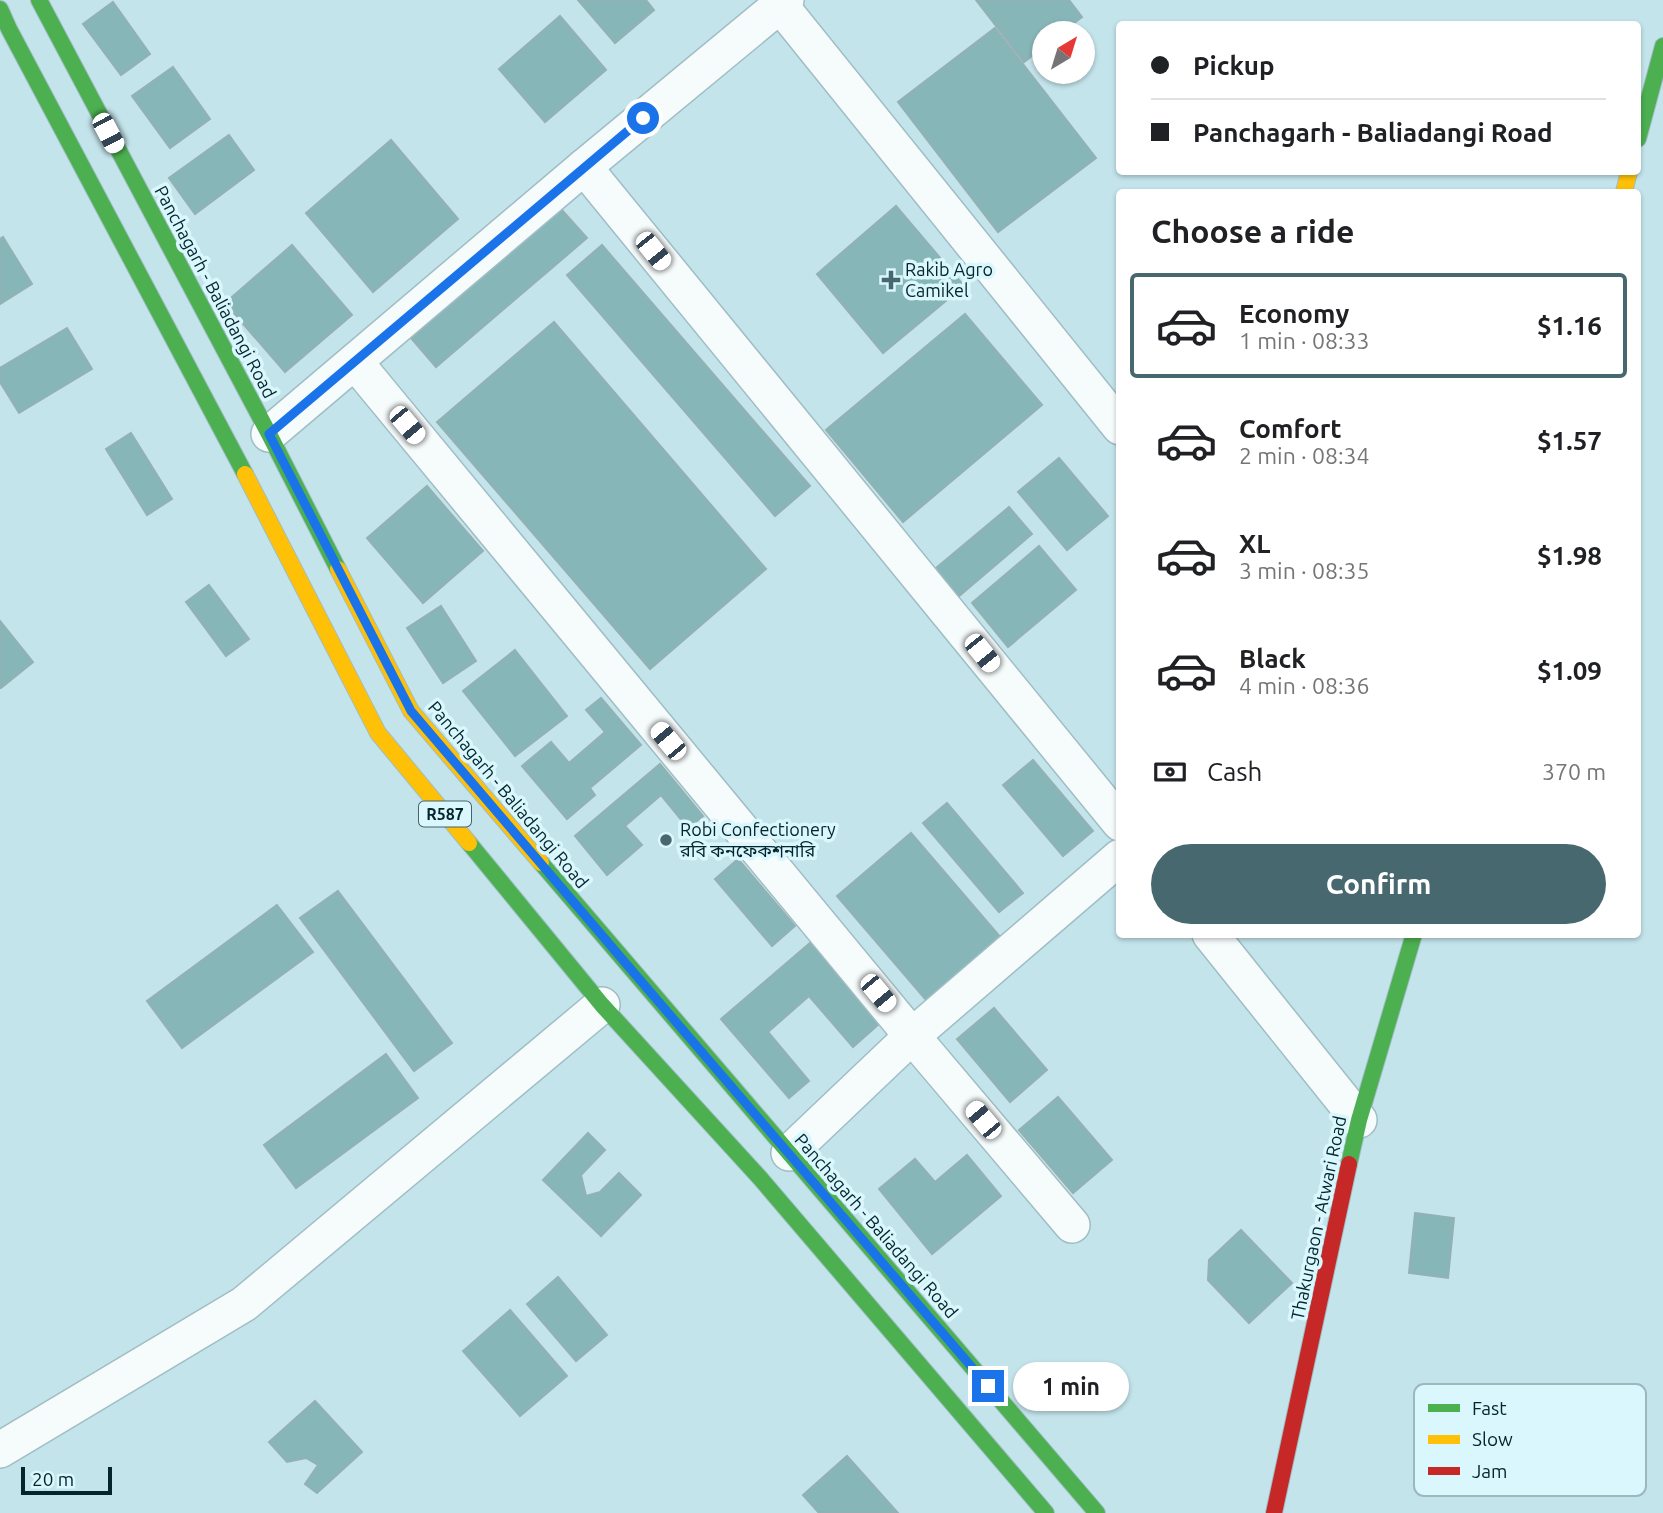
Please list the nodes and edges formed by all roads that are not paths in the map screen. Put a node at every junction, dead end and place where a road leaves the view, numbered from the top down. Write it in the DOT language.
graph roads {
  1 [pos="39,0"];
  2 [pos="783,3"];
  3 [pos="0,9"];
  4 [pos="1663,46"];
  5 [pos="1641,128"];
  6 [pos="584,167"];
  7 [pos="355,362"];
  8 [pos="1116,422"];
  9 [pos="269,434"];
  10 [pos="1116,817"];
  11 [pos="1116,860"];
  12 [pos="1213,938"];
  13 [pos="1412,938"];
  14 [pos="602,1005"];
  15 [pos="912,1035"];
  16 [pos="1359,1121"];
  17 [pos="789,1153"];
  18 [pos="1072,1225"];
  19 [pos="0,1450"];
  20 [pos="1046,1513"];
  21 [pos="1097,1513"];
  22 [pos="1274,1513"];
  1 -- 9 [label="main road, Panchagarh - Baliadangi Road / R587"];
  2 -- 6 [label="street"];
  2 -- 8 [label="street"];
  3 -- 14 [label="main road, R587"];
  4 -- 5 [label="main road"];
  6 -- 7 [label="street"];
  6 -- 10 [label="street"];
  7 -- 9 [label="street"];
  7 -- 15 [label="street"];
  9 -- 17 [label="main road, Panchagarh - Baliadangi Road / R587"];
  11 -- 15 [label="street"];
  12 -- 16 [label="street"];
  13 -- 16 [label="main road, Thakurgaon - Atwari Road"];
  14 -- 19 [label="street"];
  14 -- 20 [label="main road, R587"];
  15 -- 17 [label="street"];
  15 -- 18 [label="street"];
  16 -- 22 [label="main road, Thakurgaon - Atwari Road"];
  17 -- 21 [label="main road, Panchagarh - Baliadangi Road / R587"];
}
